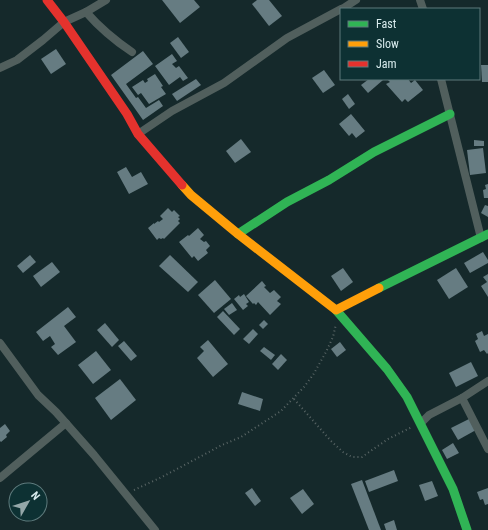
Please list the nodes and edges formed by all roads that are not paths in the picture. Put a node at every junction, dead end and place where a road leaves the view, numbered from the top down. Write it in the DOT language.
graph roads {
  1 [pos="47,0"];
  2 [pos="106,0"];
  3 [pos="356,0"];
  4 [pos="343,8"];
  5 [pos="340,10"];
  6 [pos="86,12"];
  7 [pos="64,22"];
  8 [pos="132,52"];
  9 [pos="0,68"];
  10 [pos="441,80"];
  11 [pos="450,114"];
  12 [pos="138,134"];
  13 [pos="238,234"];
  14 [pos="485,236"];
  15 [pos="336,310"];
  16 [pos="0,343"];
  17 [pos="488,380"];
  18 [pos="462,398"];
  19 [pos="66,423"];
  20 [pos="421,423"];
  21 [pos="488,449"];
  22 [pos="0,478"];
  23 [pos="155,530"];
  24 [pos="467,530"];
  1 -- 7 [label="street"];
  2 -- 6 [label="street"];
  3 -- 4 [label="street"];
  5 -- 12 [label="street"];
  6 -- 7 [label="street"];
  6 -- 8 [label="street"];
  7 -- 9 [label="street"];
  7 -- 12 [label="street"];
  10 -- 11 [label="street"];
  11 -- 13 [label="street"];
  11 -- 14 [label="street"];
  12 -- 13 [label="street"];
  13 -- 15 [label="street"];
  14 -- 15 [label="street"];
  15 -- 20 [label="street"];
  16 -- 19 [label="street"];
  17 -- 18 [label="street"];
  18 -- 20 [label="street"];
  18 -- 21 [label="street"];
  19 -- 22 [label="street"];
  19 -- 23 [label="street"];
  20 -- 24 [label="street"];
}
